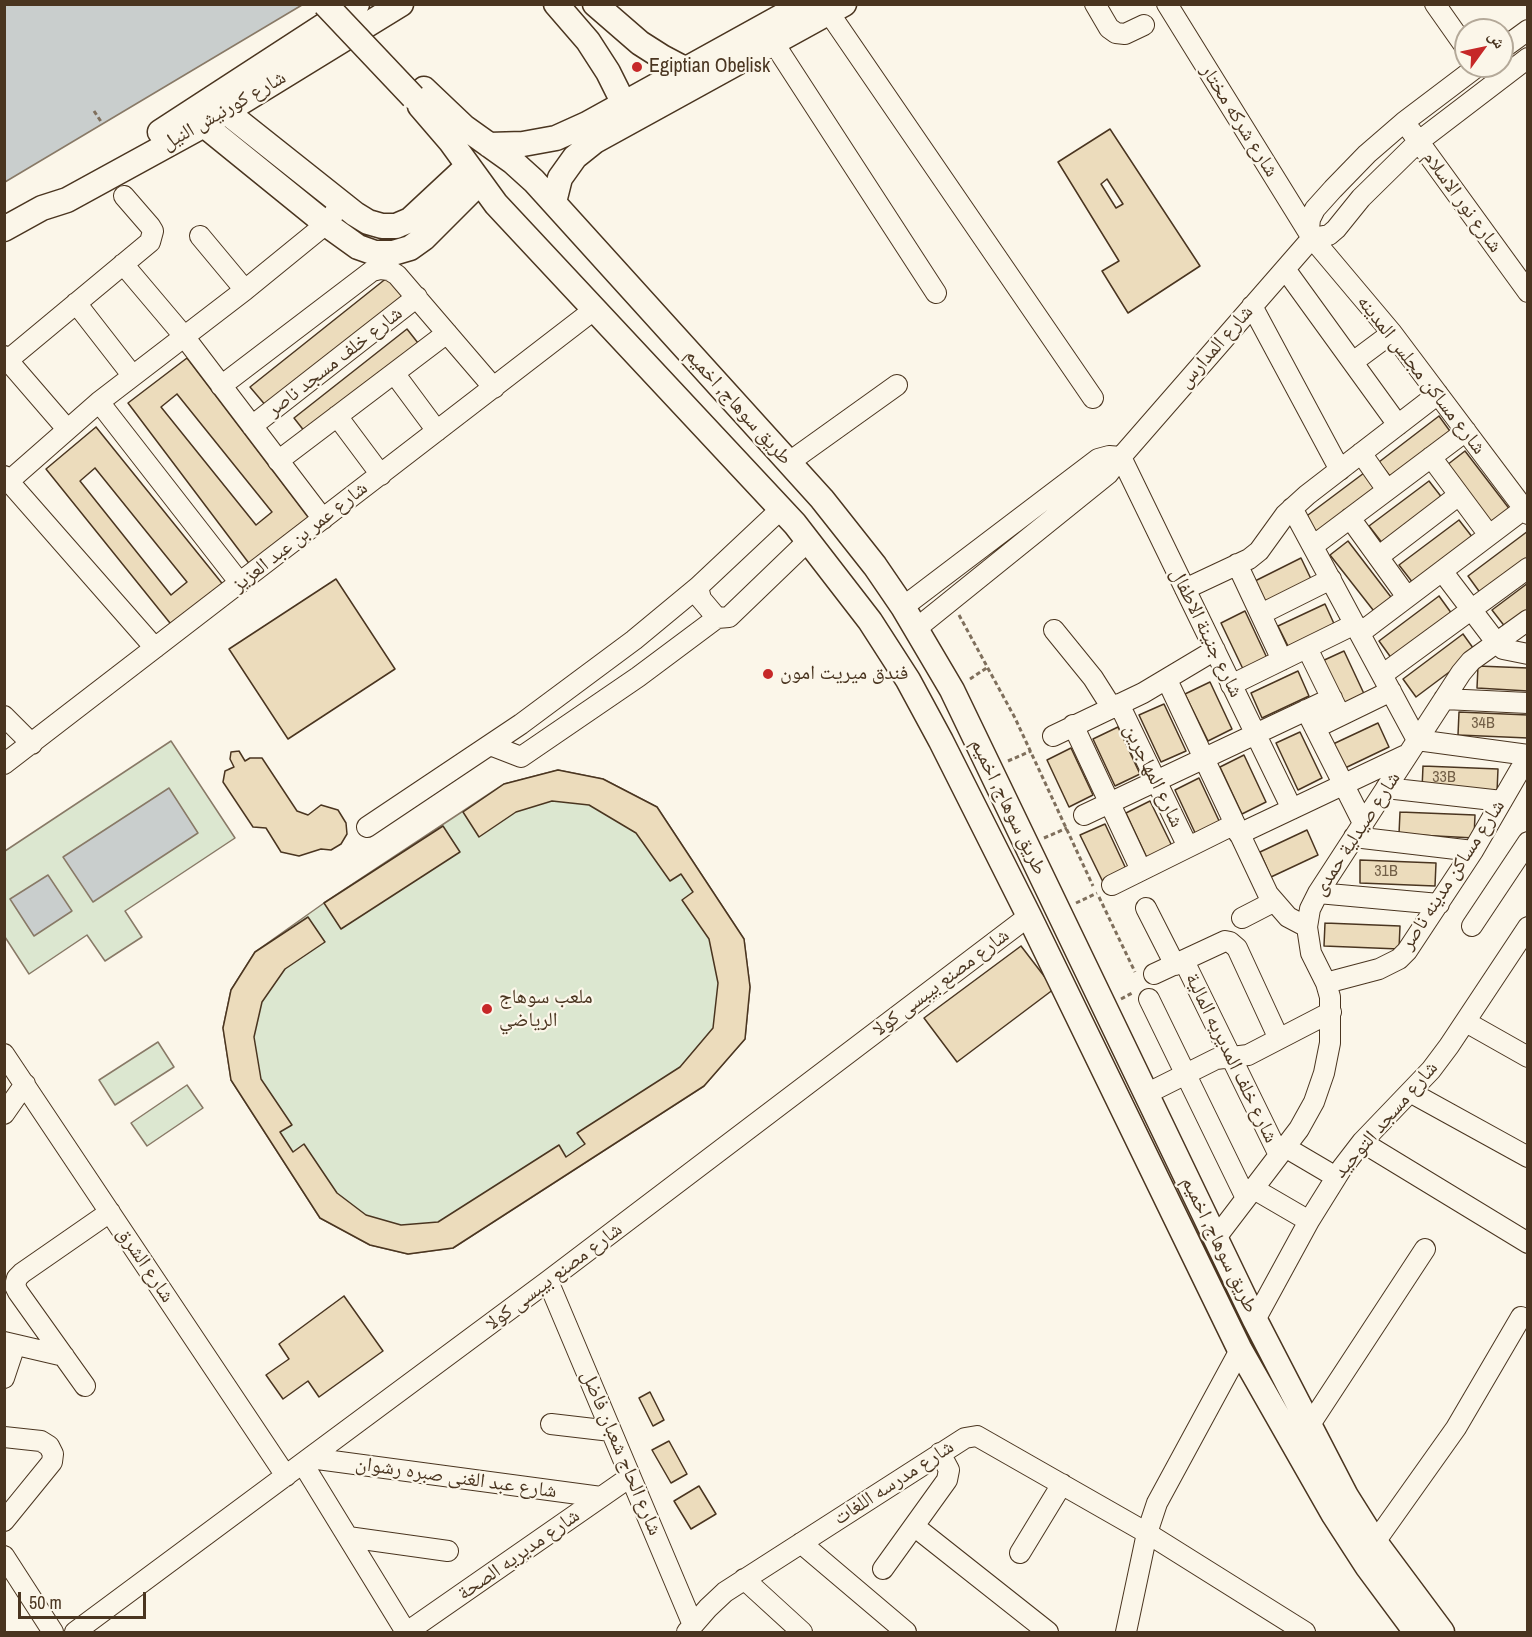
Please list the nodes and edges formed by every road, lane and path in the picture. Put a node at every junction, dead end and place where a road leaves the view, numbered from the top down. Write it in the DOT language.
graph roads {
  1 [pos="325,4"];
  2 [pos="344,4"];
  3 [pos="357,4"];
  4 [pos="401,4"];
  5 [pos="556,4"];
  6 [pos="595,4"];
  7 [pos="804,4"];
  8 [pos="1095,4"];
  9 [pos="1435,4"];
  10 [pos="1171,6"];
  11 [pos="832,7"];
  12 [pos="1144,25"];
  13 [pos="1527,30"];
  14 [pos="1454,31"];
  15 [pos="768,35"];
  16 [pos="1514,40"];
  17 [pos="1527,58"];
  18 [pos="684,69"];
  19 [pos="1462,78"];
  20 [pos="707,79"];
  21 [pos="418,93"];
  22 [pos="94,111"];
  23 [pos="208,112"];
  24 [pos="628,113"];
  25 [pos="1404,122"];
  26 [pos="102,123"];
  27 [pos="1418,142"];
  28 [pos="489,144"];
  29 [pos="474,174"];
  30 [pos="124,196"];
  31 [pos="554,202"];
  32 [pos="342,203"];
  33 [pos="326,224"];
  34 [pos="4,228"];
  35 [pos="200,236"];
  36 [pos="1312,238"];
  37 [pos="123,264"];
  38 [pos="1285,269"];
  39 [pos="245,290"];
  40 [pos="1527,292"];
  41 [pos="936,293"];
  42 [pos="417,297"];
  43 [pos="76,303"];
  44 [pos="1252,306"];
  45 [pos="595,309"];
  46 [pos="447,333"];
  47 [pos="1392,333"];
  48 [pos="183,335"];
  49 [pos="1353,362"];
  50 [pos="9,367"];
  51 [pos="394,373"];
  52 [pos="132,375"];
  53 [pos="897,385"];
  54 [pos="220,386"];
  55 [pos="494,388"];
  56 [pos="1438,394"];
  57 [pos="1093,398"];
  58 [pos="99,402"];
  59 [pos="337,416"];
  60 [pos="1398,425"];
  61 [pos="252,426"];
  62 [pos="67,429"];
  63 [pos="437,431"];
  64 [pos="1466,431"];
  65 [pos="1361,453"];
  66 [pos="1121,457"];
  67 [pos="1431,457"];
  68 [pos="278,461"];
  69 [pos="788,463"];
  70 [pos="1340,470"];
  71 [pos="381,475"];
  72 [pos="7,479"];
  73 [pos="1387,490"];
  74 [pos="1460,495"];
  75 [pos="822,499"];
  76 [pos="1292,508"];
  77 [pos="1526,511"];
  78 [pos="1350,518"];
  79 [pos="323,519"];
  80 [pos="795,525"];
  81 [pos="1489,535"];
  82 [pos="1313,546"];
  83 [pos="1378,557"];
  84 [pos="1237,564"];
  85 [pos="1527,568"];
  86 [pos="1442,571"];
  87 [pos="1331,579"];
  88 [pos="240,583"];
  89 [pos="698,587"];
  90 [pos="1185,589"];
  91 [pos="1407,597"];
  92 [pos="951,601"];
  93 [pos="903,607"];
  94 [pos="1471,610"];
  95 [pos="1261,614"];
  96 [pos="717,618"];
  97 [pos="1527,620"];
  98 [pos="917,628"];
  99 [pos="1357,629"];
  100 [pos="1054,630"];
  101 [pos="1496,642"];
  102 [pos="155,648"];
  103 [pos="1307,648"];
  104 [pos="1215,650"];
  105 [pos="1527,654"];
  106 [pos="1282,660"];
  107 [pos="1167,680"];
  108 [pos="1387,683"];
  109 [pos="1231,685"];
  110 [pos="1332,698"];
  111 [pos="1444,699"];
  112 [pos="1527,703"];
  113 [pos="1115,706"];
  114 [pos="1306,710"];
  115 [pos="4,716"];
  116 [pos="1341,716"];
  117 [pos="1073,725"];
  118 [pos="1315,728"];
  119 [pos="1256,734"];
  120 [pos="1053,736"];
  121 [pos="32,744"];
  122 [pos="490,745"];
  123 [pos="1413,747"];
  124 [pos="1031,751"];
  125 [pos="1527,755"];
  126 [pos="1204,758"];
  127 [pos="4,764"];
  128 [pos="990,770"];
  129 [pos="1156,781"];
  130 [pos="1343,784"];
  131 [pos="1386,788"];
  132 [pos="1502,801"];
  133 [pos="1110,803"];
  134 [pos="1292,809"];
  135 [pos="1084,815"];
  136 [pos="367,827"];
  137 [pos="1237,829"];
  138 [pos="1358,830"];
  139 [pos="1527,842"];
  140 [pos="1188,847"];
  141 [pos="1473,851"];
  142 [pos="1141,870"];
  143 [pos="1105,889"];
  144 [pos="1318,893"];
  145 [pos="1273,902"];
  146 [pos="1440,904"];
  147 [pos="1146,908"];
  148 [pos="1058,912"];
  149 [pos="1029,916"];
  150 [pos="1242,918"];
  151 [pos="1472,926"];
  152 [pos="1307,927"];
  153 [pos="1527,927"];
  154 [pos="1179,963"];
  155 [pos="1155,974"];
  156 [pos="1326,982"];
  157 [pos="1149,999"];
  158 [pos="1331,1012"];
  159 [pos="1466,1022"];
  160 [pos="1280,1039"];
  161 [pos="4,1054"];
  162 [pos="1231,1056"];
  163 [pos="1527,1057"];
  164 [pos="1185,1074"];
  165 [pos="25,1084"];
  166 [pos="1410,1092"];
  167 [pos="1146,1094"];
  168 [pos="4,1114"];
  169 [pos="1362,1142"];
  170 [pos="1282,1151"];
  171 [pos="1527,1157"];
  172 [pos="1336,1177"];
  173 [pos="1250,1193"];
  174 [pos="110,1212"];
  175 [pos="1309,1221"];
  176 [pos="1215,1239"];
  177 [pos="1527,1242"];
  178 [pos="1425,1249"];
  179 [pos="548,1281"];
  180 [pos="1521,1317"];
  181 [pos="1255,1320"];
  182 [pos="10,1343"];
  183 [pos="1240,1350"];
  184 [pos="64,1356"];
  185 [pos="4,1378"];
  186 [pos="85,1386"];
  187 [pos="550,1424"];
  188 [pos="1309,1426"];
  189 [pos="611,1431"];
  190 [pos="4,1437"];
  191 [pos="940,1454"];
  192 [pos="306,1461"];
  193 [pos="286,1476"];
  194 [pos="630,1477"];
  195 [pos="1062,1484"];
  196 [pos="602,1497"];
  197 [pos="4,1521"];
  198 [pos="914,1526"];
  199 [pos="1147,1533"];
  200 [pos="348,1537"];
  201 [pos="801,1542"];
  202 [pos="1375,1542"];
  203 [pos="448,1551"];
  204 [pos="1020,1553"];
  205 [pos="4,1556"];
  206 [pos="883,1569"];
  207 [pos="744,1579"];
  208 [pos="690,1629"];
  209 [pos="53,1632"];
  210 [pos="75,1632"];
  211 [pos="406,1632"];
  212 [pos="802,1632"];
  213 [pos="906,1632"];
  214 [pos="1048,1632"];
  215 [pos="1126,1632"];
  216 [pos="1305,1632"];
  217 [pos="1416,1632"];
  218 [pos="1442,1632"];
  1 -- 21 [label="main road, bridge"];
  2 -- 21 [label="main road"];
  3 -- 23 [label="main road, شارع كورنيش النيل"];
  4 -- 23 [label="main road, شارع كورنيش النيل"];
  5 -- 24 [label="main road"];
  6 -- 18 [label="main road"];
  7 -- 15 [label="main road"];
  8 -- 12 [label="street"];
  9 -- 14 [label="street"];
  10 -- 36 [label="street, شارع شركه مختار"];
  11 -- 15 [label="main road"];
  11 -- 57 [label="street"];
  13 -- 16 [label="street"];
  15 -- 18 [label="main road"];
  15 -- 20 [label="main road"];
  15 -- 41 [label="street"];
  17 -- 27 [label="street, شارع المدارس"];
  18 -- 20 [label="main road"];
  18 -- 24 [label="main road"];
  19 -- 25 [label="street"];
  20 -- 24 [label="main road"];
  21 -- 28 [label="main road, طريق سوهاج, اخميم"];
  21 -- 29 [label="main road, طريق سوهاج, اخميم"];
  22 -- 26 [label="path"];
  23 -- 32 [label="main road"];
  23 -- 33 [label="main road"];
  23 -- 34 [label="main road, شارع كورنيش النيل"];
  24 -- 28 [label="main road"];
  24 -- 31 [label="main road"];
  25 -- 27 [label="street, شارع نور الاسلام"];
  25 -- 36 [label="street"];
  27 -- 36 [label="street, شارع المدارس"];
  27 -- 40 [label="street, شارع نور الاسلام"];
  28 -- 31 [label="main road, طريق سوهاج, اخميم"];
  29 -- 32 [label="main road"];
  29 -- 33 [label="main road"];
  29 -- 45 [label="main road, طريق سوهاج, اخميم"];
  30 -- 37 [label="street"];
  31 -- 69 [label="main road, طريق سوهاج, اخميم"];
  32 -- 33 [label="street"];
  33 -- 39 [label="street"];
  35 -- 39 [label="street"];
  36 -- 38 [label="street, شارع المدارس"];
  36 -- 47 [label="street, شارع مساكن مجلس المدينه"];
  37 -- 43 [label="street"];
  37 -- 48 [label="street"];
  38 -- 44 [label="street, شارع المدارس"];
  38 -- 49 [label="street"];
  39 -- 48 [label="street"];
  42 -- 46 [label="street"];
  42 -- 54 [label="street"];
  42 -- 61 [label="street, شارع خلف مسجد ناصر"];
  43 -- 50 [label="street"];
  43 -- 52 [label="street"];
  44 -- 66 [label="street, شارع المدارس"];
  44 -- 70 [label="street"];
  45 -- 55 [label="street, شارع عمر بن عبد العزيز"];
  45 -- 80 [label="main road, طريق سوهاج, اخميم"];
  46 -- 51 [label="street"];
  46 -- 55 [label="street"];
  47 -- 49 [label="street"];
  47 -- 56 [label="street, شارع مساكن مجلس المدينه"];
  48 -- 52 [label="street"];
  48 -- 54 [label="street"];
  49 -- 60 [label="street"];
  50 -- 62 [label="street"];
  51 -- 59 [label="street"];
  51 -- 63 [label="street"];
  52 -- 58 [label="street"];
  53 -- 69 [label="street"];
  54 -- 61 [label="street"];
  55 -- 63 [label="street, شارع عمر بن عبد العزيز"];
  56 -- 60 [label="street"];
  56 -- 64 [label="street, شارع مساكن مجلس المدينه"];
  58 -- 62 [label="street"];
  58 -- 88 [label="street"];
  59 -- 68 [label="street"];
  59 -- 71 [label="street"];
  60 -- 65 [label="street"];
  61 -- 68 [label="street"];
  62 -- 72 [label="street"];
  63 -- 71 [label="street, شارع عمر بن عبد العزيز"];
  64 -- 67 [label="street"];
  64 -- 77 [label="street, شارع مساكن مجلس المدينه"];
  65 -- 70 [label="street"];
  65 -- 73 [label="street"];
  66 -- 90 [label="street, شارع جنينة الاطفال"];
  66 -- 92 [label="street, شارع المدارس"];
  66 -- 93 [label="street"];
  67 -- 73 [label="street"];
  67 -- 74 [label="street"];
  68 -- 79 [label="street"];
  69 -- 75 [label="main road, طريق سوهاج, اخميم"];
  70 -- 76 [label="street"];
  71 -- 79 [label="street, شارع عمر بن عبد العزيز"];
  72 -- 102 [label="street"];
  73 -- 78 [label="street"];
  74 -- 81 [label="street"];
  74 -- 83 [label="street"];
  75 -- 80 [label="main road"];
  75 -- 93 [label="main road, طريق سوهاج, اخميم"];
  76 -- 82 [label="street"];
  76 -- 84 [label="street"];
  77 -- 81 [label="street"];
  78 -- 82 [label="street"];
  78 -- 83 [label="street"];
  79 -- 88 [label="street, شارع عمر بن عبد العزيز"];
  80 -- 89 [label="street"];
  80 -- 96 [label="street"];
  80 -- 149 [label="main road, طريق سوهاج, اخميم"];
  81 -- 86 [label="street"];
  82 -- 87 [label="street"];
  83 -- 91 [label="street"];
  84 -- 90 [label="street"];
  84 -- 95 [label="street"];
  85 -- 94 [label="street"];
  86 -- 91 [label="street"];
  86 -- 94 [label="street"];
  87 -- 95 [label="street"];
  87 -- 99 [label="street"];
  88 -- 102 [label="street, شارع عمر بن عبد العزيز"];
  89 -- 96 [label="street"];
  89 -- 122 [label="street"];
  90 -- 104 [label="street, شارع جنينة الاطفال"];
  91 -- 99 [label="street"];
  92 -- 98 [label="street, شارع المدارس"];
  92 -- 124 [label="path"];
  93 -- 98 [label="main road, طريق سوهاج, اخميم"];
  94 -- 101 [label="street"];
  94 -- 108 [label="street"];
  95 -- 106 [label="street"];
  96 -- 122 [label="street"];
  97 -- 101 [label="street, شارع صيدلية حمدى"];
  98 -- 128 [label="main road, طريق سوهاج, اخميم"];
  99 -- 103 [label="street"];
  99 -- 108 [label="street"];
  100 -- 113 [label="street, شارع المهاجرين"];
  101 -- 105 [label="street"];
  101 -- 111 [label="street, شارع صيدلية حمدى"];
  102 -- 121 [label="street, شارع عمر بن عبد العزيز"];
  103 -- 106 [label="street"];
  103 -- 110 [label="street"];
  104 -- 107 [label="street"];
  104 -- 109 [label="street, شارع جنينة الاطفال"];
  106 -- 109 [label="street"];
  107 -- 113 [label="street"];
  107 -- 126 [label="street"];
  108 -- 116 [label="street"];
  108 -- 123 [label="street"];
  109 -- 119 [label="street, شارع جنينة الاطفال"];
  110 -- 114 [label="street"];
  110 -- 116 [label="street"];
  111 -- 112 [label="street"];
  111 -- 123 [label="street, شارع صيدلية حمدى"];
  113 -- 117 [label="street"];
  113 -- 129 [label="street, شارع المهاجرين"];
  114 -- 118 [label="street"];
  114 -- 119 [label="street"];
  115 -- 121 [label="street"];
  116 -- 118 [label="street"];
  117 -- 120 [label="street"];
  117 -- 133 [label="street"];
  118 -- 130 [label="street"];
  119 -- 126 [label="street"];
  119 -- 134 [label="street, شارع جنينة الاطفال"];
  121 -- 127 [label="street, شارع عمر بن عبد العزيز"];
  122 -- 136 [label="street"];
  123 -- 125 [label="street"];
  123 -- 130 [label="street"];
  123 -- 131 [label="street, شارع صيدلية حمدى"];
  124 -- 128 [label="path"];
  124 -- 143 [label="path"];
  125 -- 132 [label="street, شارع مساكن مدينه ناصر"];
  126 -- 129 [label="street"];
  126 -- 137 [label="street"];
  128 -- 148 [label="main road, طريق سوهاج, اخميم"];
  129 -- 133 [label="street"];
  129 -- 140 [label="street, شارع المهاجرين"];
  130 -- 134 [label="street"];
  130 -- 138 [label="street"];
  131 -- 132 [label="street"];
  131 -- 138 [label="street, شارع صيدلية حمدى"];
  132 -- 141 [label="street, شارع مساكن مدينه ناصر"];
  133 -- 135 [label="street"];
  133 -- 142 [label="street"];
  134 -- 137 [label="street"];
  137 -- 140 [label="street"];
  137 -- 145 [label="street"];
  138 -- 141 [label="street"];
  138 -- 144 [label="street, شارع صيدلية حمدى"];
  139 -- 151 [label="street"];
  140 -- 142 [label="street"];
  141 -- 146 [label="street, شارع مساكن مدينه ناصر"];
  142 -- 143 [label="street"];
  143 -- 148 [label="path"];
  143 -- 157 [label="path"];
  144 -- 146 [label="street"];
  144 -- 152 [label="street, شارع صيدلية حمدى"];
  145 -- 150 [label="street"];
  145 -- 152 [label="street"];
  146 -- 156 [label="street, شارع مساكن مدينه ناصر"];
  147 -- 154 [label="street, شارع خلف المديريه المالية"];
  148 -- 167 [label="main road, طريق سوهاج, اخميم"];
  149 -- 179 [label="street, شارع مصنع بيبسى كولا"];
  149 -- 183 [label="main road, طريق سوهاج, اخميم"];
  152 -- 156 [label="street, شارع صيدلية حمدى"];
  153 -- 159 [label="street, شارع مسجد التوحيد"];
  154 -- 155 [label="street"];
  154 -- 160 [label="street"];
  154 -- 162 [label="street, شارع خلف المديريه المالية"];
  156 -- 158 [label="street, شارع صيدلية حمدى"];
  157 -- 164 [label="street"];
  158 -- 160 [label="street"];
  158 -- 170 [label="street, شارع صيدلية حمدى"];
  159 -- 163 [label="street"];
  159 -- 166 [label="street, شارع مسجد التوحيد"];
  160 -- 162 [label="street"];
  161 -- 165 [label="street, شارع الشرق"];
  162 -- 164 [label="street"];
  162 -- 170 [label="street, شارع خلف المديريه المالية"];
  164 -- 167 [label="street"];
  164 -- 173 [label="street"];
  165 -- 168 [label="street"];
  165 -- 174 [label="street, شارع الشرق"];
  166 -- 169 [label="street, شارع مسجد التوحيد"];
  166 -- 171 [label="street"];
  167 -- 176 [label="main road, طريق سوهاج, اخميم"];
  169 -- 172 [label="street, شارع مسجد التوحيد"];
  169 -- 177 [label="street"];
  170 -- 172 [label="street"];
  170 -- 173 [label="street, شارع صيدلية حمدى"];
  172 -- 175 [label="street, شارع مسجد التوحيد"];
  173 -- 175 [label="street"];
  173 -- 176 [label="street, شارع صيدلية حمدى"];
  174 -- 184 [label="street"];
  174 -- 193 [label="street, شارع الشرق"];
  175 -- 181 [label="street, شارع مسجد التوحيد"];
  176 -- 181 [label="main road, طريق سوهاج, اخميم"];
  178 -- 188 [label="street"];
  179 -- 189 [label="street, شارع الحاج شعبان فاضل"];
  179 -- 192 [label="street, شارع مصنع بيبسى كولا"];
  180 -- 202 [label="street"];
  181 -- 188 [label="main road, طريق سوهاج, اخميم"];
  182 -- 184 [label="street"];
  182 -- 185 [label="street"];
  183 -- 199 [label="street"];
  183 -- 217 [label="main road, طريق سوهاج, اخميم"];
  184 -- 186 [label="street"];
  187 -- 189 [label="street"];
  188 -- 202 [label="main road, طريق سوهاج, اخميم"];
  189 -- 194 [label="street, شارع الحاج شعبان فاضل"];
  190 -- 197 [label="street"];
  191 -- 195 [label="street, شارع مدرسه اللغات"];
  191 -- 198 [label="street"];
  191 -- 201 [label="street, شارع مدرسه اللغات"];
  192 -- 193 [label="street, شارع مصنع بيبسى كولا"];
  192 -- 196 [label="street, شارع عبد الغنى صبره رشوان"];
  192 -- 200 [label="street"];
  193 -- 210 [label="street, شارع مصنع بيبسى كولا"];
  194 -- 196 [label="street, شارع مديريه الصحة"];
  194 -- 208 [label="street, شارع الحاج شعبان فاضل"];
  195 -- 199 [label="street, شارع مدرسه اللغات"];
  195 -- 204 [label="street"];
  196 -- 211 [label="street, شارع مديريه الصحة"];
  198 -- 206 [label="street"];
  198 -- 214 [label="street"];
  199 -- 215 [label="street"];
  199 -- 216 [label="street, شارع مدرسه اللغات"];
  200 -- 203 [label="street"];
  200 -- 211 [label="street"];
  201 -- 207 [label="street, شارع مدرسه اللغات"];
  201 -- 213 [label="street"];
  202 -- 218 [label="main road, طريق سوهاج, اخميم"];
  205 -- 209 [label="street"];
  207 -- 208 [label="street, شارع مدرسه اللغات"];
  207 -- 212 [label="street"];
}
